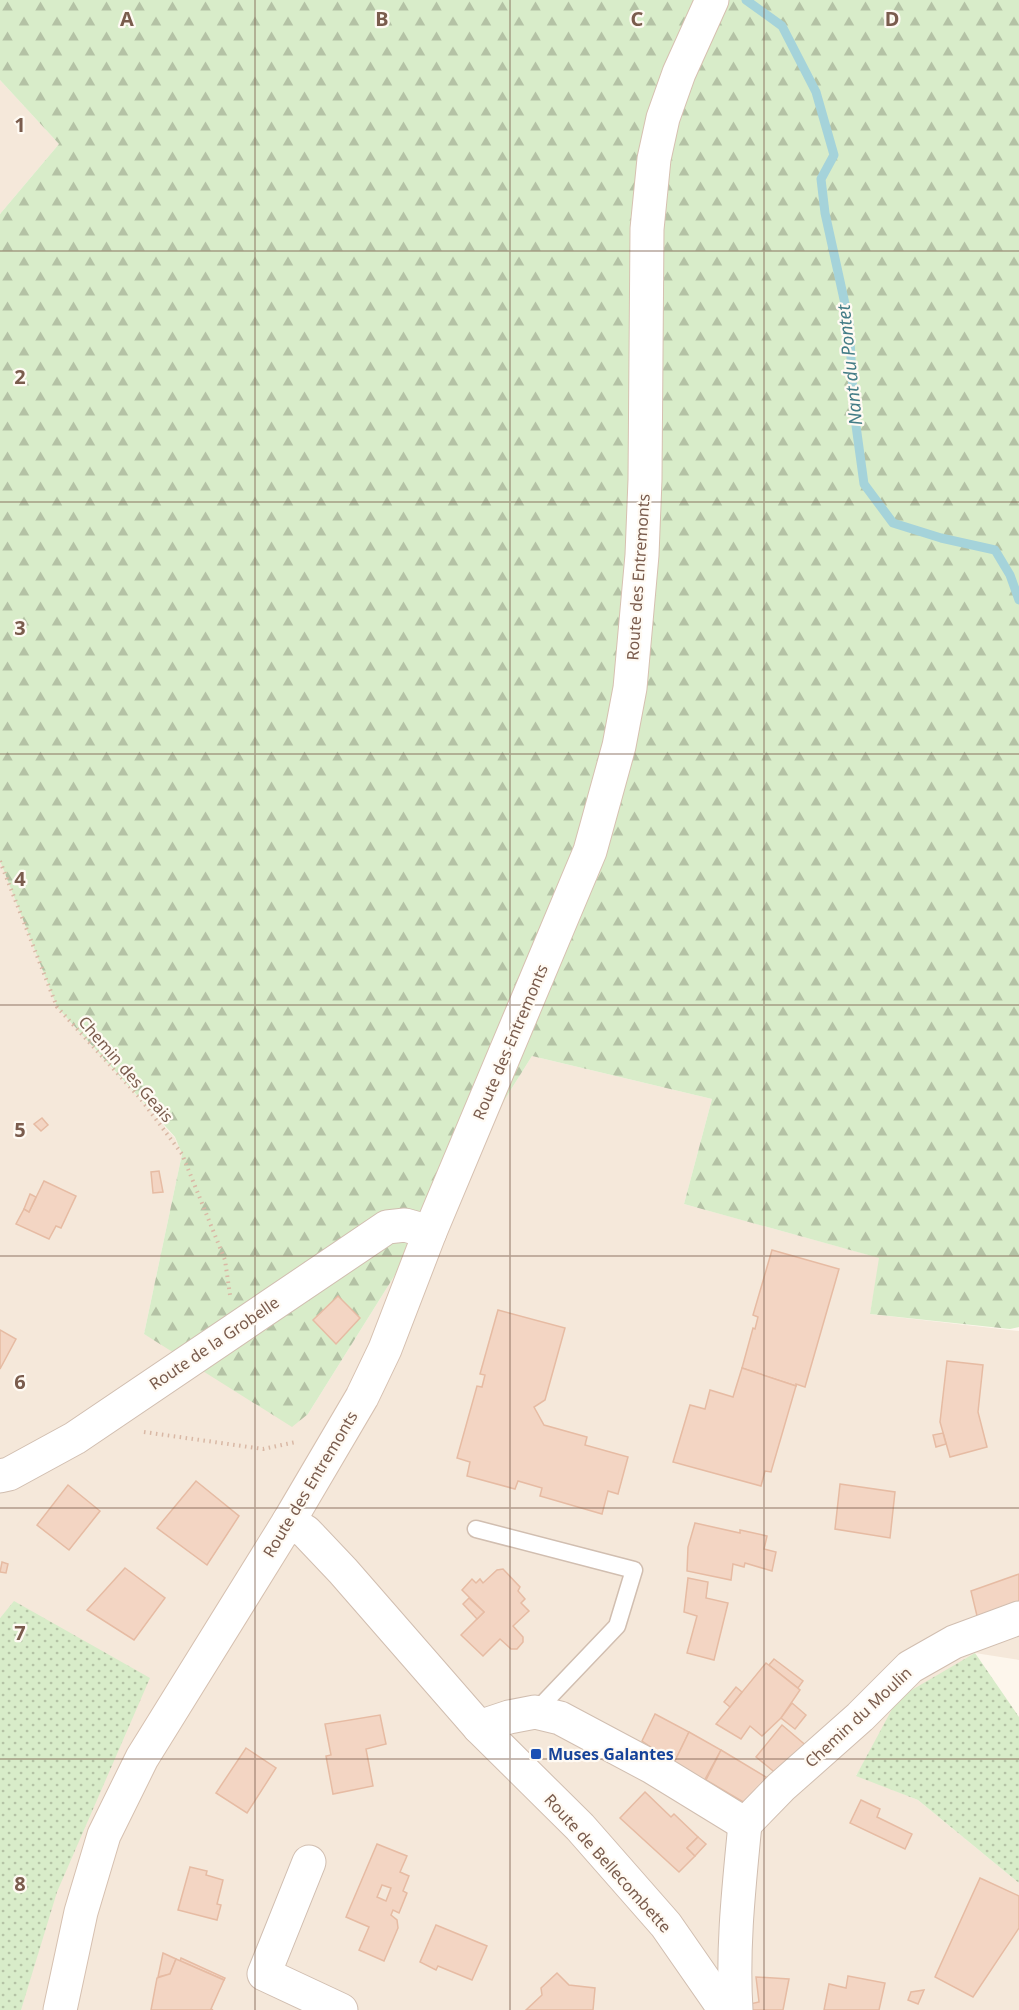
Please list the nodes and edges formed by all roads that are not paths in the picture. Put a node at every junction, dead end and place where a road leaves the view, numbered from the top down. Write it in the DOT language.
graph roads {
  1 [pos="709,6"];
  2 [pos="430,1232"];
  3 [pos="3,1477"];
  4 [pos="289,1521"];
  5 [pos="476,1529"];
  6 [pos="1019,1618"];
  7 [pos="535,1712"];
  8 [pos="479,1727"];
  9 [pos="745,1824"];
  10 [pos="309,1862"];
  11 [pos="60,2010"];
  12 [pos="341,2010"];
  13 [pos="725,2010"];
  14 [pos="735,2010"];
  1 -- 2 [label="street, Route des Entremonts"];
  2 -- 3 [label="street, Route de la Grobelle"];
  2 -- 4 [label="street, Route des Entremonts"];
  4 -- 8 [label="street, Route de Bellecombette"];
  4 -- 11 [label="street, Route des Entremonts"];
  5 -- 7 [label="lane"];
  6 -- 9 [label="street, Chemin du Moulin"];
  7 -- 8 [label="street"];
  7 -- 9 [label="street"];
  8 -- 13 [label="street, Route de Bellecombette"];
  9 -- 14 [label="street"];
  10 -- 12 [label="street"];
}
